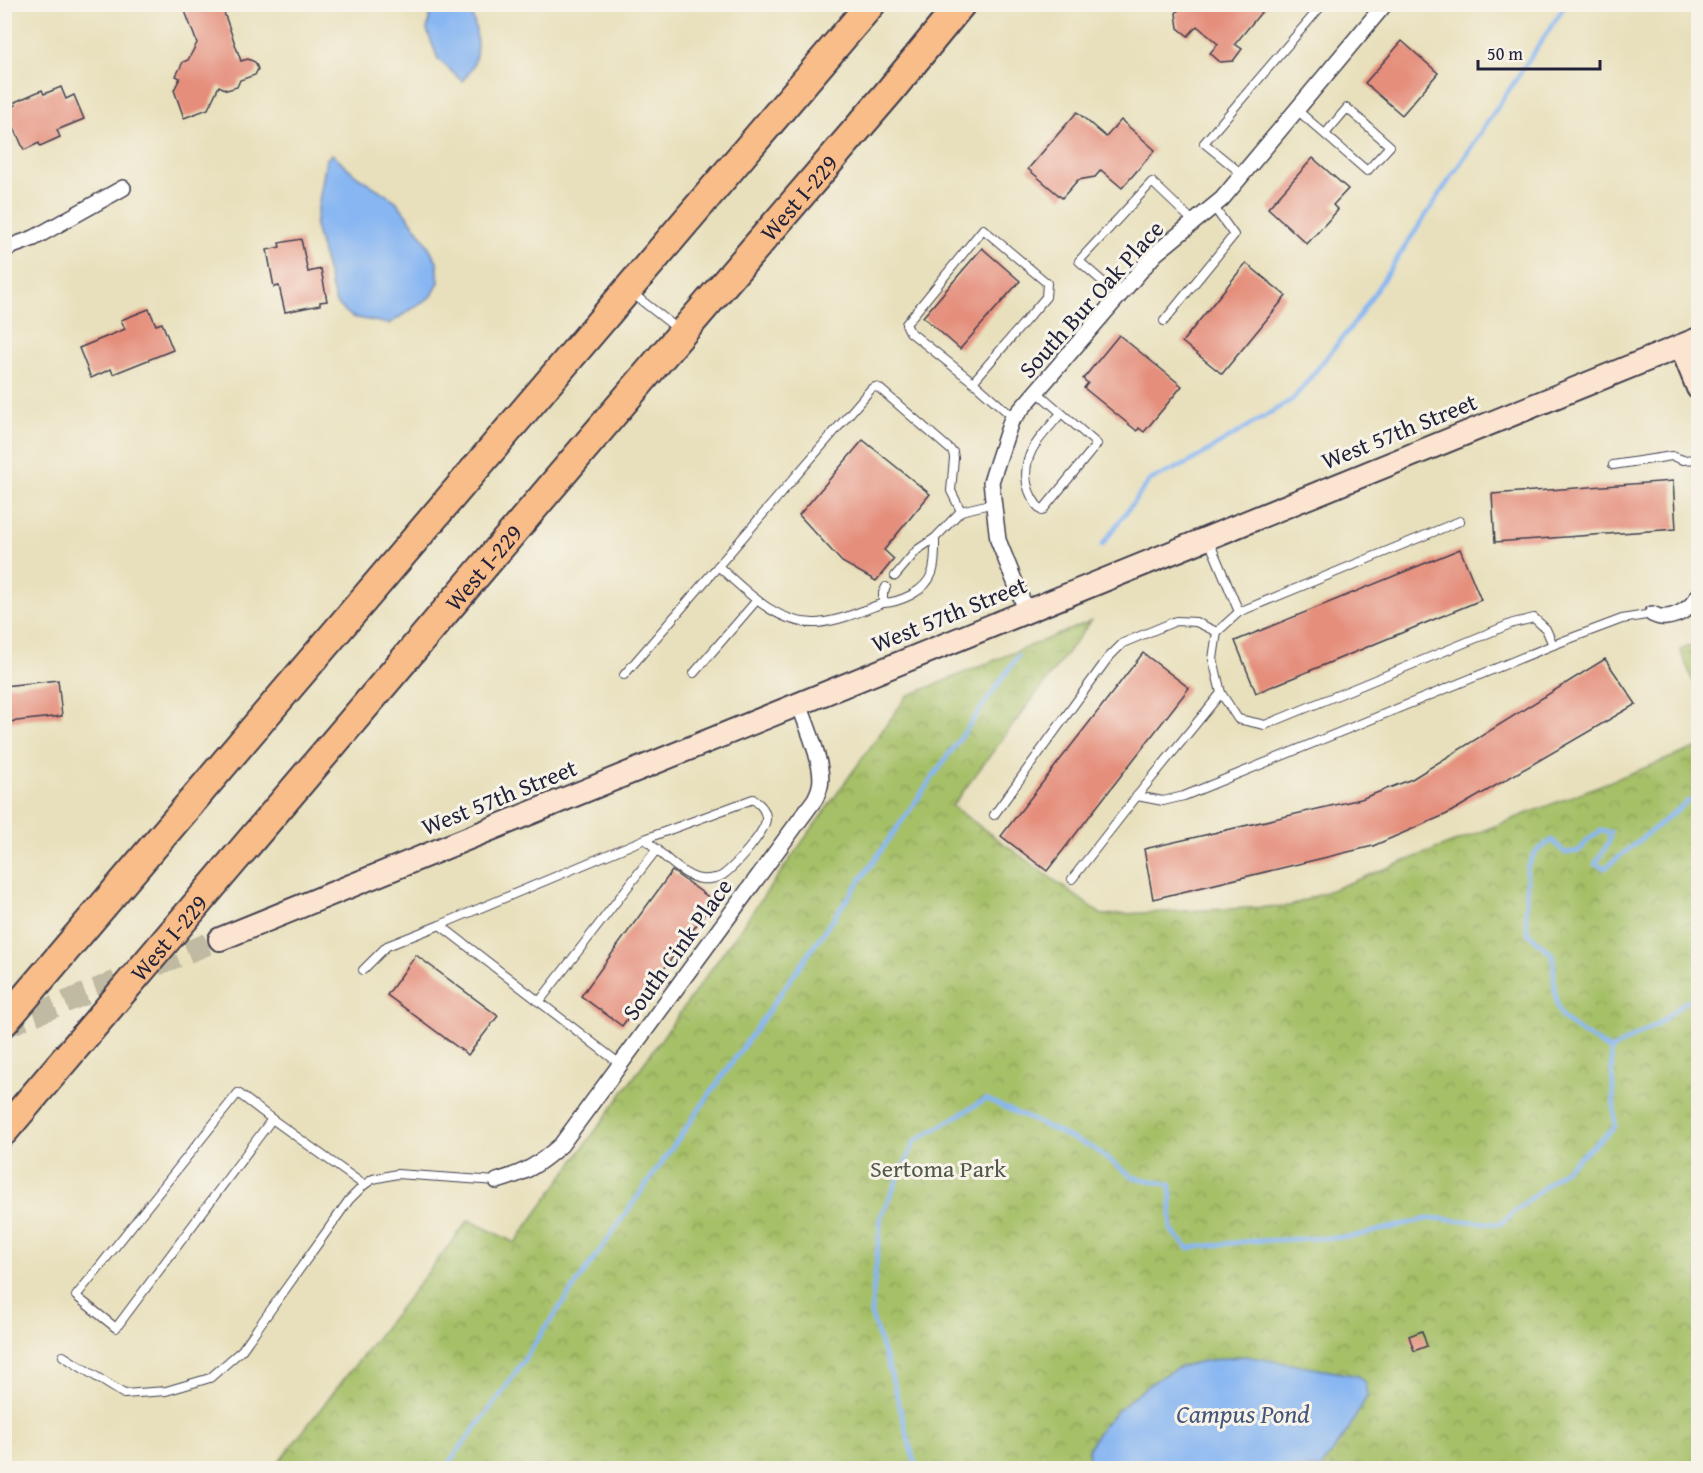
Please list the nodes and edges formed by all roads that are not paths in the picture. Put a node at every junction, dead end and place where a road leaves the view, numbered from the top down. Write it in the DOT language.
graph roads {
  1 [pos="871,4"];
  2 [pos="961,4"];
  3 [pos="971,4"];
  4 [pos="1323,4"];
  5 [pos="1385,4"];
  6 [pos="889,92"];
  7 [pos="1297,110"];
  8 [pos="1325,134"];
  9 [pos="1242,174"];
  10 [pos="123,188"];
  11 [pos="1213,206"];
  12 [pos="1194,222"];
  13 [pos="4,249"];
  14 [pos="628,290"];
  15 [pos="1119,296"];
  16 [pos="1164,321"];
  17 [pos="682,333"];
  18 [pos="1690,342"];
  19 [pos="973,382"];
  20 [pos="1698,388"];
  21 [pos="1036,391"];
  22 [pos="1061,413"];
  23 [pos="1014,418"];
  24 [pos="1698,459"];
  25 [pos="1613,465"];
  26 [pos="994,502"];
  27 [pos="961,511"];
  28 [pos="1460,521"];
  29 [pos="935,538"];
  30 [pos="1208,538"];
  31 [pos="718,566"];
  32 [pos="895,576"];
  33 [pos="886,587"];
  34 [pos="1698,596"];
  35 [pos="757,600"];
  36 [pos="883,603"];
  37 [pos="1027,612"];
  38 [pos="1239,612"];
  39 [pos="1652,614"];
  40 [pos="1217,632"];
  41 [pos="1553,645"];
  42 [pos="694,673"];
  43 [pos="624,675"];
  44 [pos="1221,693"];
  45 [pos="799,704"];
  46 [pos="1137,796"];
  47 [pos="994,815"];
  48 [pos="645,839"];
  49 [pos="657,849"];
  50 [pos="1072,879"];
  51 [pos="440,925"];
  52 [pos="220,939"];
  53 [pos="363,970"];
  54 [pos="539,1002"];
  55 [pos="4,1022"];
  56 [pos="620,1064"];
  57 [pos="272,1119"];
  58 [pos="4,1131"];
  59 [pos="497,1181"];
  60 [pos="364,1185"];
  61 [pos="63,1356"];
  1 -- 14 [label="highway"];
  2 -- 6 [label="highway, West I-229"];
  3 -- 6 [label="highway"];
  4 -- 9 [label="lane"];
  5 -- 7 [label="street, South Bur Oak Place"];
  6 -- 17 [label="highway, West I-229"];
  7 -- 8 [label="lane"];
  7 -- 9 [label="street, South Bur Oak Place"];
  8 -- 8 [label="lane"];
  9 -- 11 [label="street, South Bur Oak Place"];
  10 -- 13 [label="street"];
  11 -- 12 [label="street, South Bur Oak Place"];
  11 -- 16 [label="lane"];
  12 -- 15 [label="street, South Bur Oak Place"];
  12 -- 15 [label="lane"];
  14 -- 17 [label="lane"];
  14 -- 55 [label="highway"];
  15 -- 21 [label="street, South Bur Oak Place"];
  17 -- 58 [label="highway, West I-229"];
  18 -- 20 [label="main road"];
  18 -- 30 [label="main road, West 57th Street"];
  19 -- 19 [label="lane"];
  19 -- 23 [label="lane"];
  21 -- 22 [label="lane"];
  21 -- 23 [label="street, South Bur Oak Place"];
  22 -- 22 [label="lane"];
  23 -- 26 [label="street, South Bur Oak Place"];
  24 -- 25 [label="lane"];
  26 -- 27 [label="lane"];
  26 -- 37 [label="street, South Bur Oak Place"];
  27 -- 29 [label="lane"];
  27 -- 31 [label="lane"];
  28 -- 38 [label="lane"];
  29 -- 32 [label="lane"];
  29 -- 36 [label="lane"];
  30 -- 37 [label="main road, West 57th Street"];
  30 -- 38 [label="lane"];
  31 -- 35 [label="lane"];
  31 -- 43 [label="lane"];
  33 -- 36 [label="lane"];
  34 -- 39 [label="street"];
  35 -- 36 [label="lane"];
  35 -- 42 [label="lane"];
  37 -- 45 [label="main road, West 57th Street"];
  38 -- 40 [label="lane"];
  39 -- 41 [label="lane"];
  40 -- 44 [label="lane"];
  40 -- 47 [label="lane"];
  41 -- 44 [label="lane"];
  41 -- 46 [label="lane"];
  44 -- 46 [label="lane"];
  45 -- 52 [label="main road, West 57th Street"];
  45 -- 56 [label="street, South Cink Place"];
  46 -- 50 [label="lane"];
  48 -- 49 [label="lane"];
  48 -- 49 [label="lane"];
  48 -- 51 [label="lane"];
  49 -- 54 [label="lane"];
  51 -- 53 [label="lane"];
  51 -- 54 [label="lane"];
  54 -- 56 [label="lane"];
  56 -- 59 [label="street, South Cink Place"];
  57 -- 57 [label="lane"];
  57 -- 60 [label="lane"];
  59 -- 60 [label="lane"];
  60 -- 61 [label="lane"];
}
